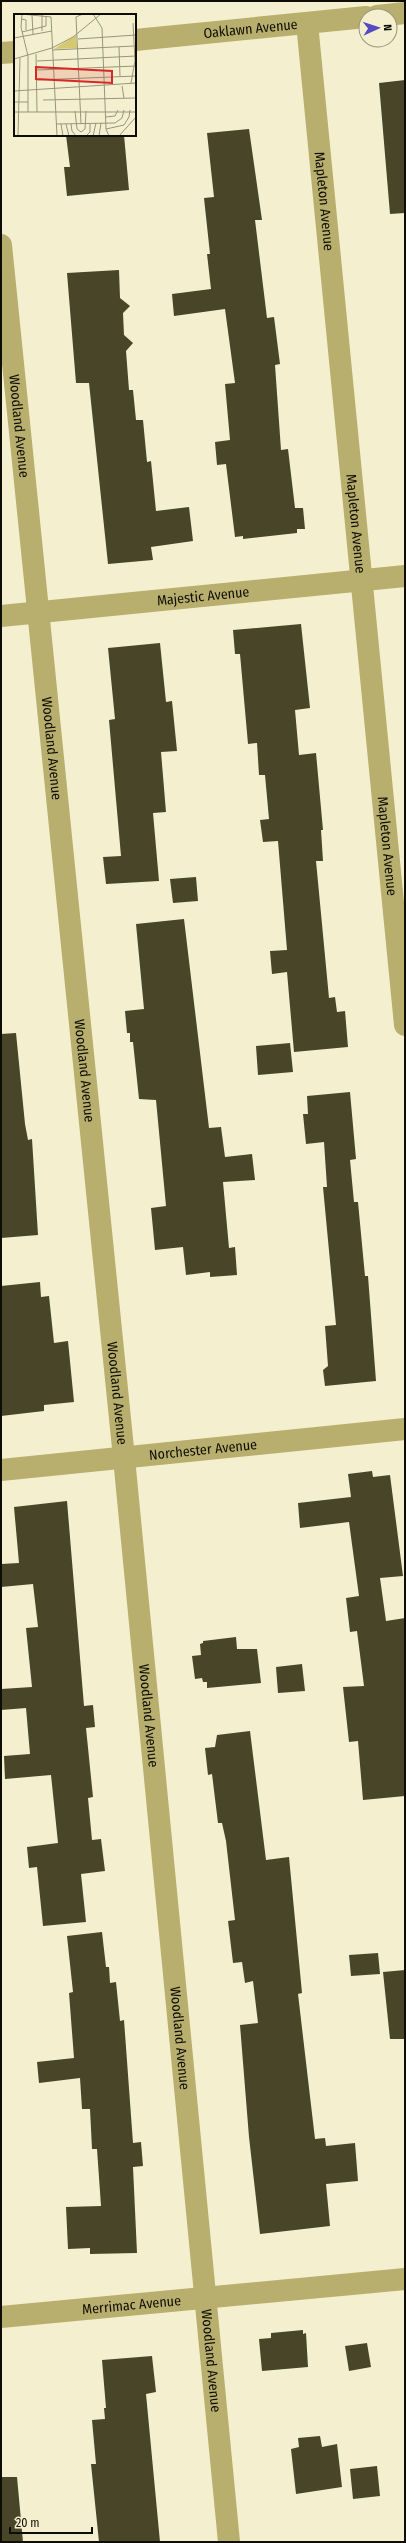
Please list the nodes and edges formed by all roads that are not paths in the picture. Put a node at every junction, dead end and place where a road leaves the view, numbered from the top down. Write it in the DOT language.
graph roads {
  1 [pos="358,18"];
  2 [pos="307,23"];
  3 [pos="136,40"];
  4 [pos="14,52"];
  5 [pos="1,53"];
  6 [pos="1,245"];
  7 [pos="405,576"];
  8 [pos="361,580"];
  9 [pos="39,612"];
  10 [pos="1,616"];
  11 [pos="405,1025"];
  12 [pos="405,1430"];
  13 [pos="124,1458"];
  14 [pos="1,1470"];
  15 [pos="405,2279"];
  16 [pos="205,2299"];
  17 [pos="1,2318"];
  18 [pos="229,2542"];
  1 -- 2 [label="street, Oaklawn Avenue"];
  2 -- 3 [label="street, Oaklawn Avenue"];
  2 -- 8 [label="street, Mapleton Avenue"];
  4 -- 5 [label="street"];
  6 -- 9 [label="street, Woodland Avenue"];
  7 -- 8 [label="street, Majestic Avenue"];
  8 -- 9 [label="street, Majestic Avenue"];
  8 -- 11 [label="street, Mapleton Avenue"];
  9 -- 10 [label="street, Majestic Avenue"];
  9 -- 13 [label="street, Woodland Avenue"];
  12 -- 13 [label="street, Norchester Avenue"];
  13 -- 14 [label="street, Norchester Avenue"];
  13 -- 16 [label="street, Woodland Avenue"];
  15 -- 16 [label="street, Merrimac Avenue"];
  16 -- 17 [label="street, Merrimac Avenue"];
  16 -- 18 [label="street, Woodland Avenue"];
}
